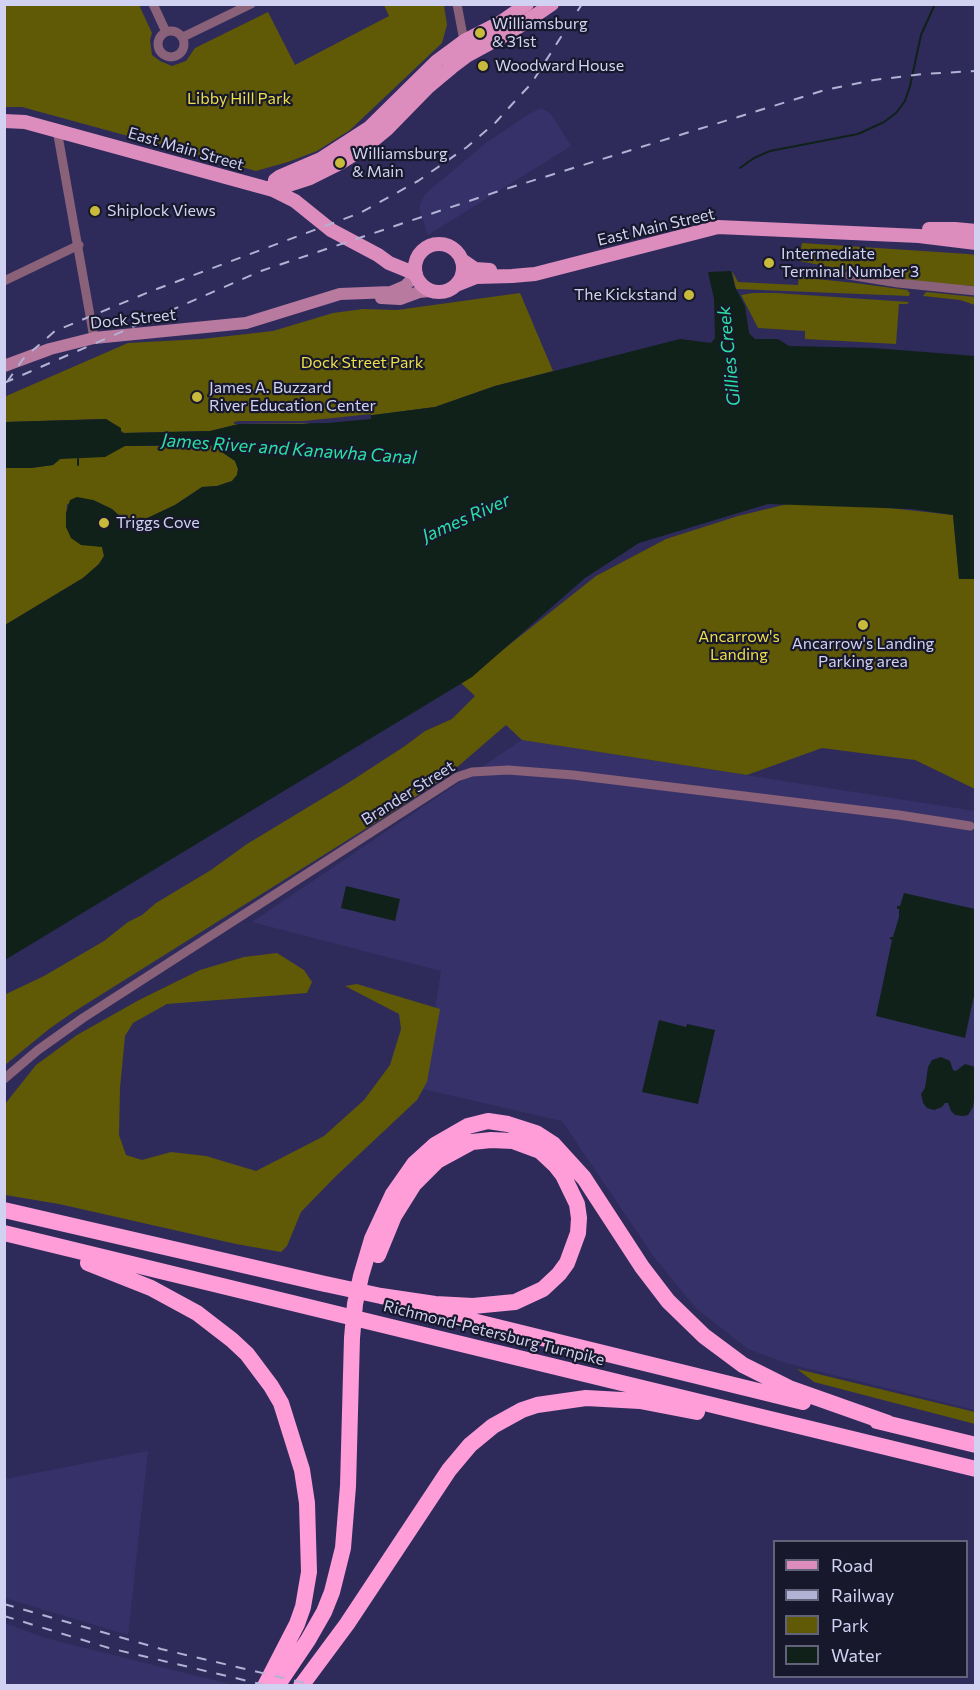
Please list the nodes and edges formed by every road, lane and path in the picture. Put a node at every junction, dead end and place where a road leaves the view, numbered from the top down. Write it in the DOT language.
graph roads {
  1 [pos="153,4"];
  2 [pos="251,4"];
  3 [pos="457,4"];
  4 [pos="527,4"];
  5 [pos="552,4"];
  6 [pos="166,32"];
  7 [pos="183,37"];
  8 [pos="464,41"];
  9 [pos="468,55"];
  10 [pos="4,121"];
  11 [pos="57,130"];
  12 [pos="273,190"];
  13 [pos="975,231"];
  14 [pos="975,243"];
  15 [pos="79,245"];
  16 [pos="421,252"];
  17 [pos="378,255"];
  18 [pos="462,260"];
  19 [pos="416,274"];
  20 [pos="849,275"];
  21 [pos="4,281"];
  22 [pos="456,285"];
  23 [pos="430,291"];
  24 [pos="975,291"];
  25 [pos="268,317"];
  26 [pos="94,338"];
  27 [pos="4,366"];
  28 [pos="970,826"];
  29 [pos="4,1079"];
  30 [pos="4,1210"];
  31 [pos="4,1234"];
  32 [pos="371,1260"];
  33 [pos="316,1282"];
  34 [pos="888,1423"];
  35 [pos="839,1437"];
  36 [pos="975,1445"];
  37 [pos="975,1469"];
  38 [pos="301,1659"];
  39 [pos="265,1686"];
  40 [pos="277,1686"];
  41 [pos="288,1686"];
  42 [pos="301,1686"];
  1 -- 6 [label="street"];
  2 -- 7 [label="street"];
  3 -- 8 [label="street"];
  4 -- 8 [label="main road"];
  5 -- 9 [label="main road"];
  6 -- 7 [label="street"];
  6 -- 7 [label="street"];
  8 -- 9 [label="street"];
  8 -- 12 [label="main road"];
  9 -- 12 [label="main road"];
  10 -- 11 [label="main road, East Main Street"];
  11 -- 12 [label="main road, East Main Street"];
  11 -- 15 [label="street"];
  12 -- 17 [label="main road, East Main Street"];
  13 -- 18 [label="main road, East Main Street"];
  14 -- 22 [label="main road, East Main Street"];
  15 -- 21 [label="street"];
  15 -- 26 [label="street"];
  16 -- 17 [label="main road, East Main Street"];
  16 -- 18 [label="main road"];
  16 -- 19 [label="main road"];
  17 -- 19 [label="main road, East Main Street"];
  18 -- 22 [label="main road"];
  19 -- 23 [label="main road"];
  19 -- 25 [label="main road, Dock Street"];
  20 -- 24 [label="street"];
  22 -- 23 [label="main road"];
  23 -- 25 [label="main road, Dock Street"];
  25 -- 26 [label="main road, Dock Street"];
  26 -- 27 [label="main road, Dock Street"];
  28 -- 29 [label="street, Brander Street"];
  30 -- 33 [label="highway, Richmond-Petersburg Turnpike"];
  31 -- 35 [label="highway, Richmond-Petersburg Turnpike"];
  31 -- 38 [label="highway"];
  32 -- 33 [label="highway"];
  32 -- 34 [label="highway"];
  32 -- 38 [label="highway"];
  33 -- 34 [label="highway, Richmond-Petersburg Turnpike"];
  34 -- 36 [label="highway, Richmond-Petersburg Turnpike"];
  35 -- 37 [label="highway, Richmond-Petersburg Turnpike"];
  35 -- 38 [label="highway"];
  38 -- 39 [label="highway"];
  38 -- 40 [label="highway"];
  38 -- 41 [label="highway"];
  38 -- 42 [label="highway"];
}
